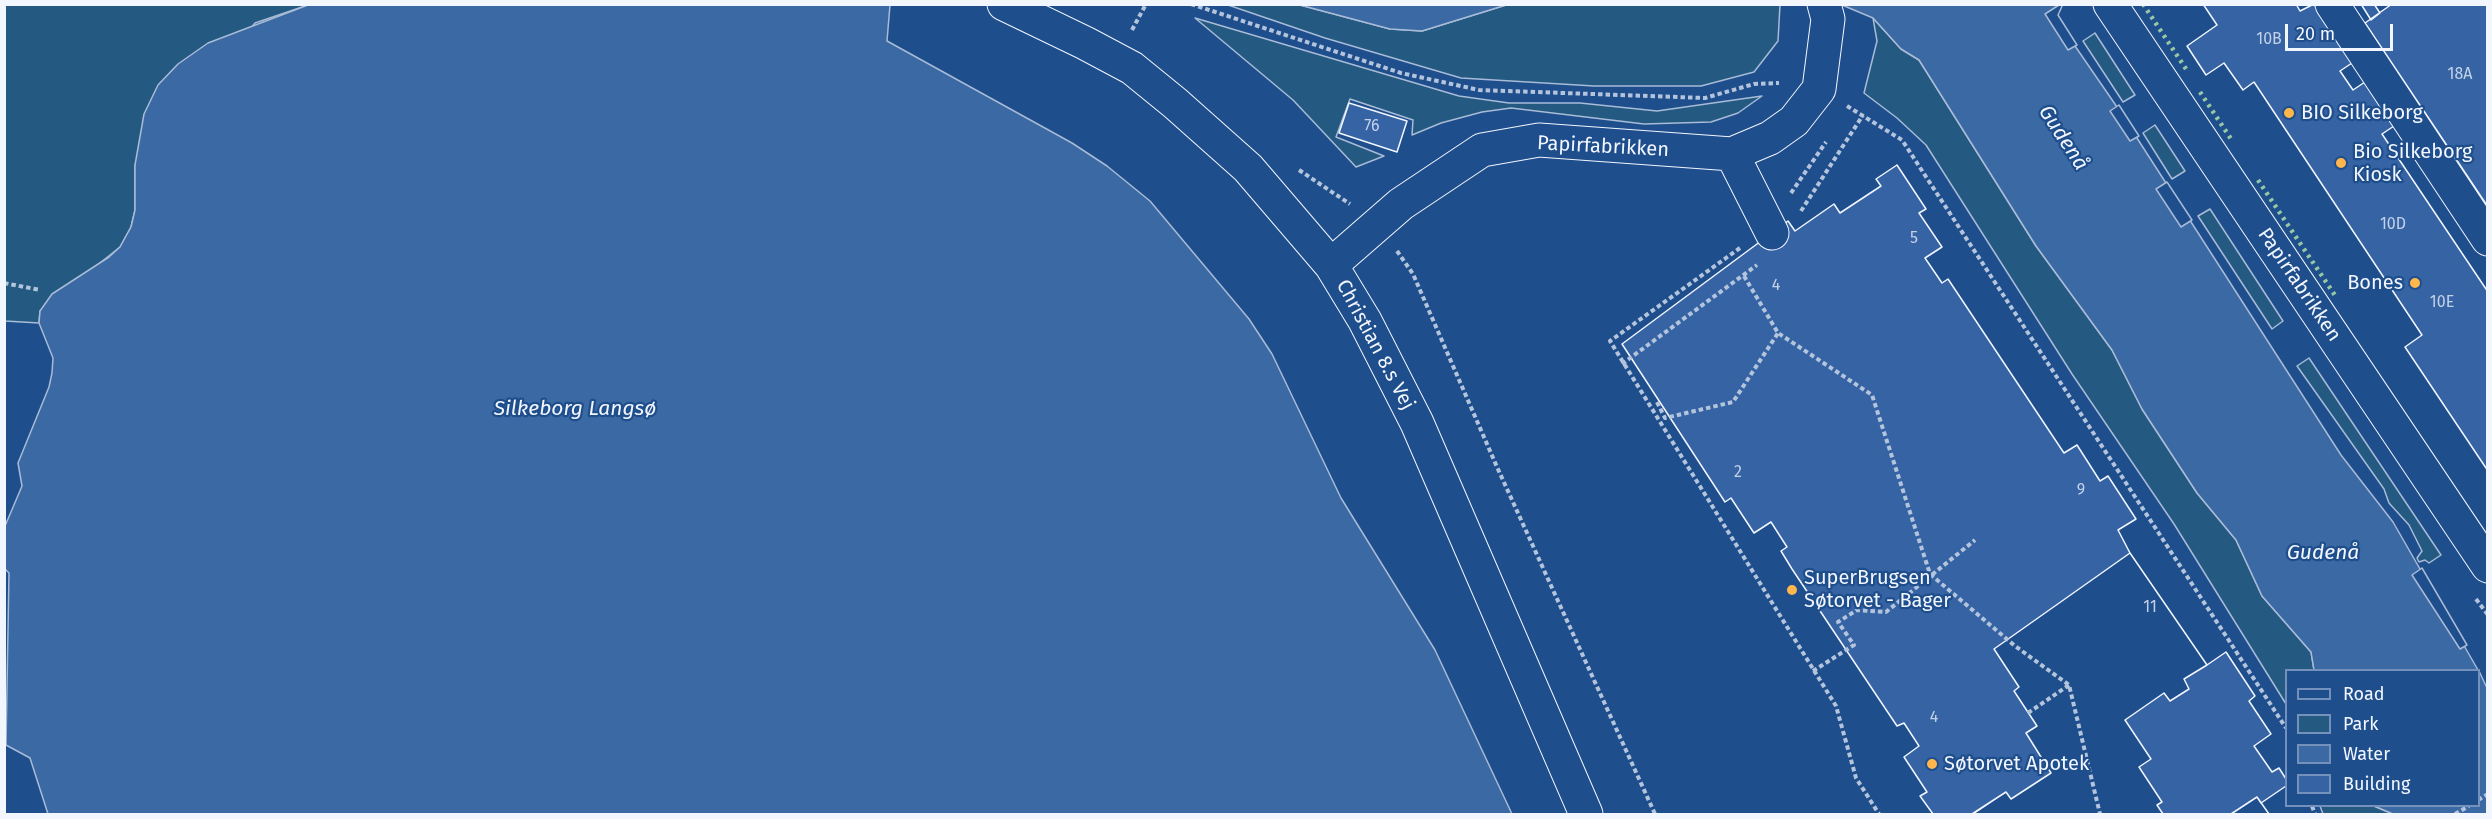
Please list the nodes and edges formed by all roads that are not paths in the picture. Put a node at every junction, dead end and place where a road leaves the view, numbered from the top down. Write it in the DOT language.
graph roads {
  1 [pos="1004,4"];
  2 [pos="2110,4"];
  3 [pos="2332,4"];
  4 [pos="1826,12"];
  5 [pos="1732,154"];
  6 [pos="1779,226"];
  7 [pos="2487,239"];
  8 [pos="1331,265"];
  9 [pos="2487,566"];
  10 [pos="1586,814"];
  1 -- 8 [label="street, Christian 8.s Vej"];
  2 -- 9 [label="street, Papirfabrikken"];
  3 -- 7 [label="street"];
  4 -- 5 [label="street, Papirfabrikken"];
  5 -- 6 [label="street"];
  5 -- 8 [label="street, Papirfabrikken"];
  8 -- 10 [label="street, Christian 8.s Vej"];
}
